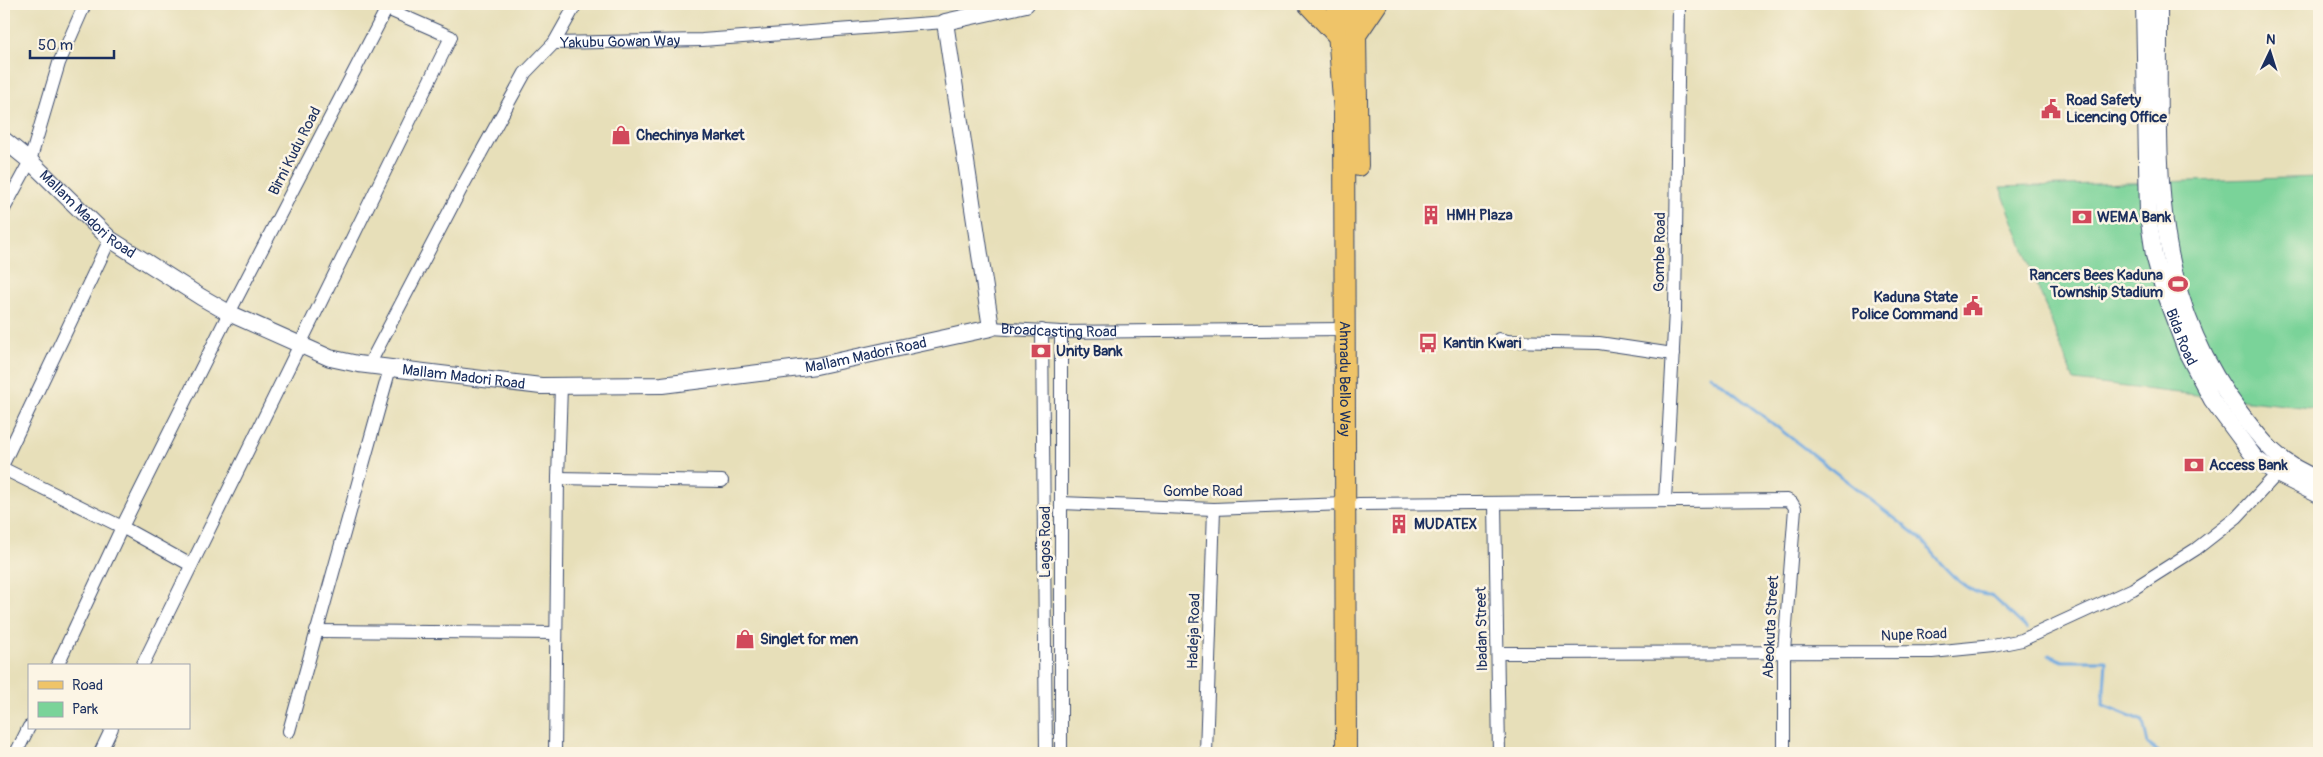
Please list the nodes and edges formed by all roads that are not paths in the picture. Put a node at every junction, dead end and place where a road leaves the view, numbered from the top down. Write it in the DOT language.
graph roads {
  1 [pos="85,4"];
  2 [pos="576,4"];
  3 [pos="1026,4"];
  4 [pos="1308,4"];
  5 [pos="1336,4"];
  6 [pos="1353,4"];
  7 [pos="1377,4"];
  8 [pos="1679,4"];
  9 [pos="2144,4"];
  10 [pos="2159,4"];
  11 [pos="384,6"];
  12 [pos="945,22"];
  13 [pos="1347,36"];
  14 [pos="554,43"];
  15 [pos="4,140"];
  16 [pos="30,161"];
  17 [pos="4,210"];
  18 [pos="110,239"];
  19 [pos="229,313"];
  20 [pos="991,328"];
  21 [pos="1344,328"];
  22 [pos="1042,330"];
  23 [pos="1061,332"];
  24 [pos="1499,339"];
  25 [pos="301,345"];
  26 [pos="1673,354"];
  27 [pos="369,365"];
  28 [pos="390,368"];
  29 [pos="561,386"];
  30 [pos="4,462"];
  31 [pos="4,469"];
  32 [pos="2277,474"];
  33 [pos="558,478"];
  34 [pos="2319,479"];
  35 [pos="722,481"];
  36 [pos="2319,494"];
  37 [pos="1665,500"];
  38 [pos="1061,503"];
  39 [pos="1792,503"];
  40 [pos="1351,504"];
  41 [pos="1495,504"];
  42 [pos="1214,509"];
  43 [pos="122,527"];
  44 [pos="191,565"];
  45 [pos="316,631"];
  46 [pos="556,633"];
  47 [pos="1784,651"];
  48 [pos="1499,652"];
  49 [pos="58,664"];
  50 [pos="143,664"];
  51 [pos="28,729"];
  52 [pos="111,730"];
  53 [pos="289,731"];
  54 [pos="16,753"];
  55 [pos="100,753"];
  56 [pos="555,753"];
  57 [pos="1046,753"];
  58 [pos="1061,753"];
  59 [pos="1206,753"];
  60 [pos="1346,753"];
  61 [pos="1359,753"];
  62 [pos="1499,753"];
  63 [pos="1784,753"];
  1 -- 16 [label="street"];
  2 -- 14 [label="street"];
  3 -- 12 [label="street, Yakubu Gowan Way"];
  4 -- 13 [label="main road"];
  5 -- 13 [label="main road, Ahmadu Bello Way"];
  6 -- 13 [label="main road, Ahmadu Bello Way"];
  7 -- 13 [label="main road"];
  8 -- 26 [label="street, Gombe Road"];
  9 -- 32 [label="street, Bida Road"];
  10 -- 34 [label="street, Bida Road"];
  11 -- 19 [label="street, Birni Kudu Road"];
  11 -- 25 [label="street"];
  12 -- 14 [label="street, Yakubu Gowan Way"];
  12 -- 20 [label="street, Broadcasting Road"];
  13 -- 21 [label="main road, Ahmadu Bello Way"];
  13 -- 40 [label="main road, Ahmadu Bello Way"];
  14 -- 27 [label="street, Yakubu Gowan Way"];
  15 -- 16 [label="street, Mallam Madori Road"];
  16 -- 17 [label="street"];
  16 -- 18 [label="street, Mallam Madori Road"];
  18 -- 19 [label="street, Mallam Madori Road"];
  18 -- 30 [label="street"];
  19 -- 25 [label="street, Mallam Madori Road"];
  19 -- 43 [label="street, Birni Kudu Road"];
  20 -- 22 [label="street, Broadcasting Road"];
  20 -- 29 [label="street, Mallam Madori Road"];
  21 -- 23 [label="street, Broadcasting Road"];
  21 -- 40 [label="main road, Ahmadu Bello Way"];
  22 -- 23 [label="street, Broadcasting Road"];
  22 -- 57 [label="street"];
  23 -- 38 [label="street, Lagos Road"];
  24 -- 26 [label="street"];
  25 -- 27 [label="street, Mallam Madori Road"];
  25 -- 44 [label="street"];
  26 -- 37 [label="street, Gombe Road"];
  27 -- 28 [label="street, Mallam Madori Road"];
  28 -- 29 [label="street, Mallam Madori Road"];
  28 -- 45 [label="street"];
  29 -- 33 [label="street"];
  31 -- 43 [label="street"];
  32 -- 36 [label="street, Bida Road"];
  32 -- 47 [label="street, Nupe Road"];
  33 -- 35 [label="street"];
  33 -- 46 [label="street"];
  37 -- 39 [label="street, Gombe Road"];
  37 -- 41 [label="street, Gombe Road"];
  38 -- 42 [label="street, Gombe Road"];
  38 -- 58 [label="street, Lagos Road"];
  39 -- 47 [label="street, Abeokuta Street"];
  40 -- 41 [label="street, Gombe Road"];
  40 -- 42 [label="street, Gombe Road"];
  40 -- 60 [label="main road, Ahmadu Bello Way"];
  40 -- 61 [label="main road, Ahmadu Bello Way"];
  41 -- 48 [label="street, Ibadan Street"];
  42 -- 59 [label="street, Hadeja Road"];
  43 -- 44 [label="street"];
  43 -- 49 [label="street, Birni Kudu Road"];
  44 -- 50 [label="street"];
  45 -- 46 [label="street"];
  45 -- 53 [label="street"];
  46 -- 56 [label="street"];
  47 -- 48 [label="street, Nupe Road"];
  47 -- 63 [label="street, Abeokuta Street"];
  48 -- 62 [label="street, Ibadan Street"];
  51 -- 54 [label="street"];
  52 -- 55 [label="street"];
}
